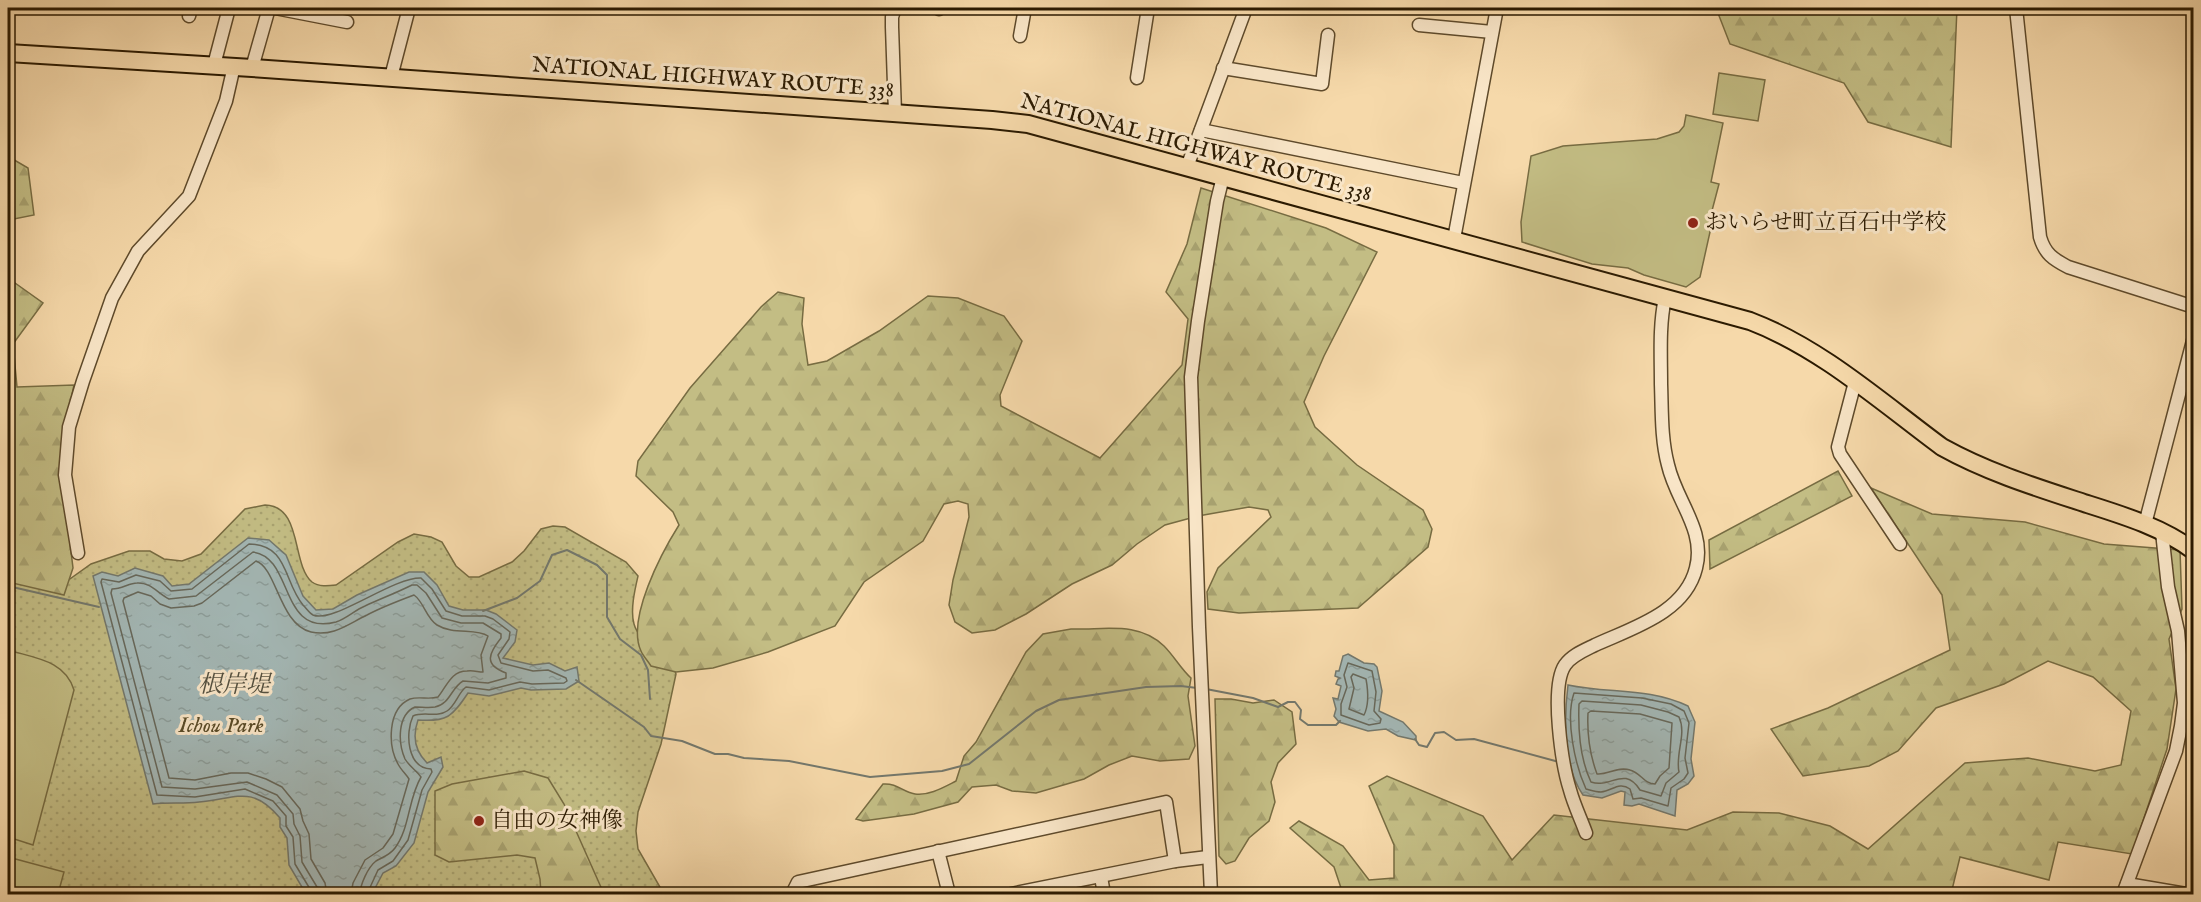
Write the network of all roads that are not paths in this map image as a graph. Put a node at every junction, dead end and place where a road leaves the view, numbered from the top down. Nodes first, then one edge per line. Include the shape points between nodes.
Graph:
1 (229, 8) edge
2 (269, 8) edge
3 (275, 8) edge
4 (409, 8) edge
5 (895, 8) edge
6 (1024, 8) edge
7 (1148, 8) edge
8 (1246, 8) edge
9 (1497, 8) edge
10 (2016, 8) edge
11 (347, 22) dead end
12 (1419, 25) dead end
13 (1492, 32) junction
14 (1328, 35) dead end
15 (1020, 36) dead end
16 (8, 52) edge
17 (214, 65) junction
18 (234, 66) junction
19 (252, 68) junction
20 (1223, 68) junction
21 (391, 77) junction
22 (1137, 78) dead end
23 (895, 113) junction
24 (1201, 130) junction
25 (1187, 167) junction
26 (1223, 177) junction
27 (1463, 183) junction
28 (1454, 239) junction
29 (1665, 298) junction
30 (2193, 307) edge
31 (2193, 337) edge
32 (1855, 382) junction
33 (2145, 524) junction
34 (2162, 532) junction
35 (1899, 544) dead end
36 (2193, 551) edge
37 (78, 553) dead end
38 (1586, 833) dead end
39 (938, 851) junction
40 (1208, 857) junction
41 (1175, 861) junction
42 (1101, 877) junction
43 (2125, 889) edge
44 (792, 894) edge
45 (948, 894) edge
46 (1011, 894) edge
47 (1104, 894) edge
48 (1211, 894) edge
49 (2186, 894) edge

1 - 17 street
2 - 19 street
3 - 11 street
4 - 21 street
5 - 23 street
6 - 15 street
7 - 22 street
8 - 20 street
9 - 13 street
10 - 30 street via 2043,249 2068,267
12 - 13 street
13 - 27 street
14 - 20 street via 1322,84
16 - 17 highway, NATIONAL HIGHWAY ROUTE 338
17 - 18 highway, NATIONAL HIGHWAY ROUTE 338
18 - 19 highway, NATIONAL HIGHWAY ROUTE 338
18 - 37 street via 226,100 189,196 138,251 112,298 83,381 69,428 65,475
19 - 21 highway, NATIONAL HIGHWAY ROUTE 338
20 - 24 street
21 - 23 highway, NATIONAL HIGHWAY ROUTE 338
23 - 25 highway, NATIONAL HIGHWAY ROUTE 338 via 1028,124
24 - 25 street
24 - 27 street
25 - 26 highway, NATIONAL HIGHWAY ROUTE 338
26 - 28 highway, NATIONAL HIGHWAY ROUTE 338
26 - 40 street via 1191,377
27 - 28 street
28 - 29 highway, NATIONAL HIGHWAY ROUTE 338
29 - 32 highway, NATIONAL HIGHWAY ROUTE 338 via 1771,329
29 - 38 street via 1660,327 1663,438 1674,485 1695,528 1696,568 1686,591 1667,610 1573,657 1562,672 1558,686 1562,756 1570,792
31 - 33 street
32 - 33 highway, NATIONAL HIGHWAY ROUTE 338 via 1942,447 1966,460
32 - 35 street via 1838,447
33 - 34 highway, NATIONAL HIGHWAY ROUTE 338
34 - 36 highway, NATIONAL HIGHWAY ROUTE 338
34 - 43 street via 2178,631 2184,703 2176,751
39 - 41 street via 1166,802
39 - 44 street via 798,882
39 - 45 street
40 - 41 street
40 - 48 street
41 - 42 street
42 - 46 street
42 - 47 street
43 - 49 street

